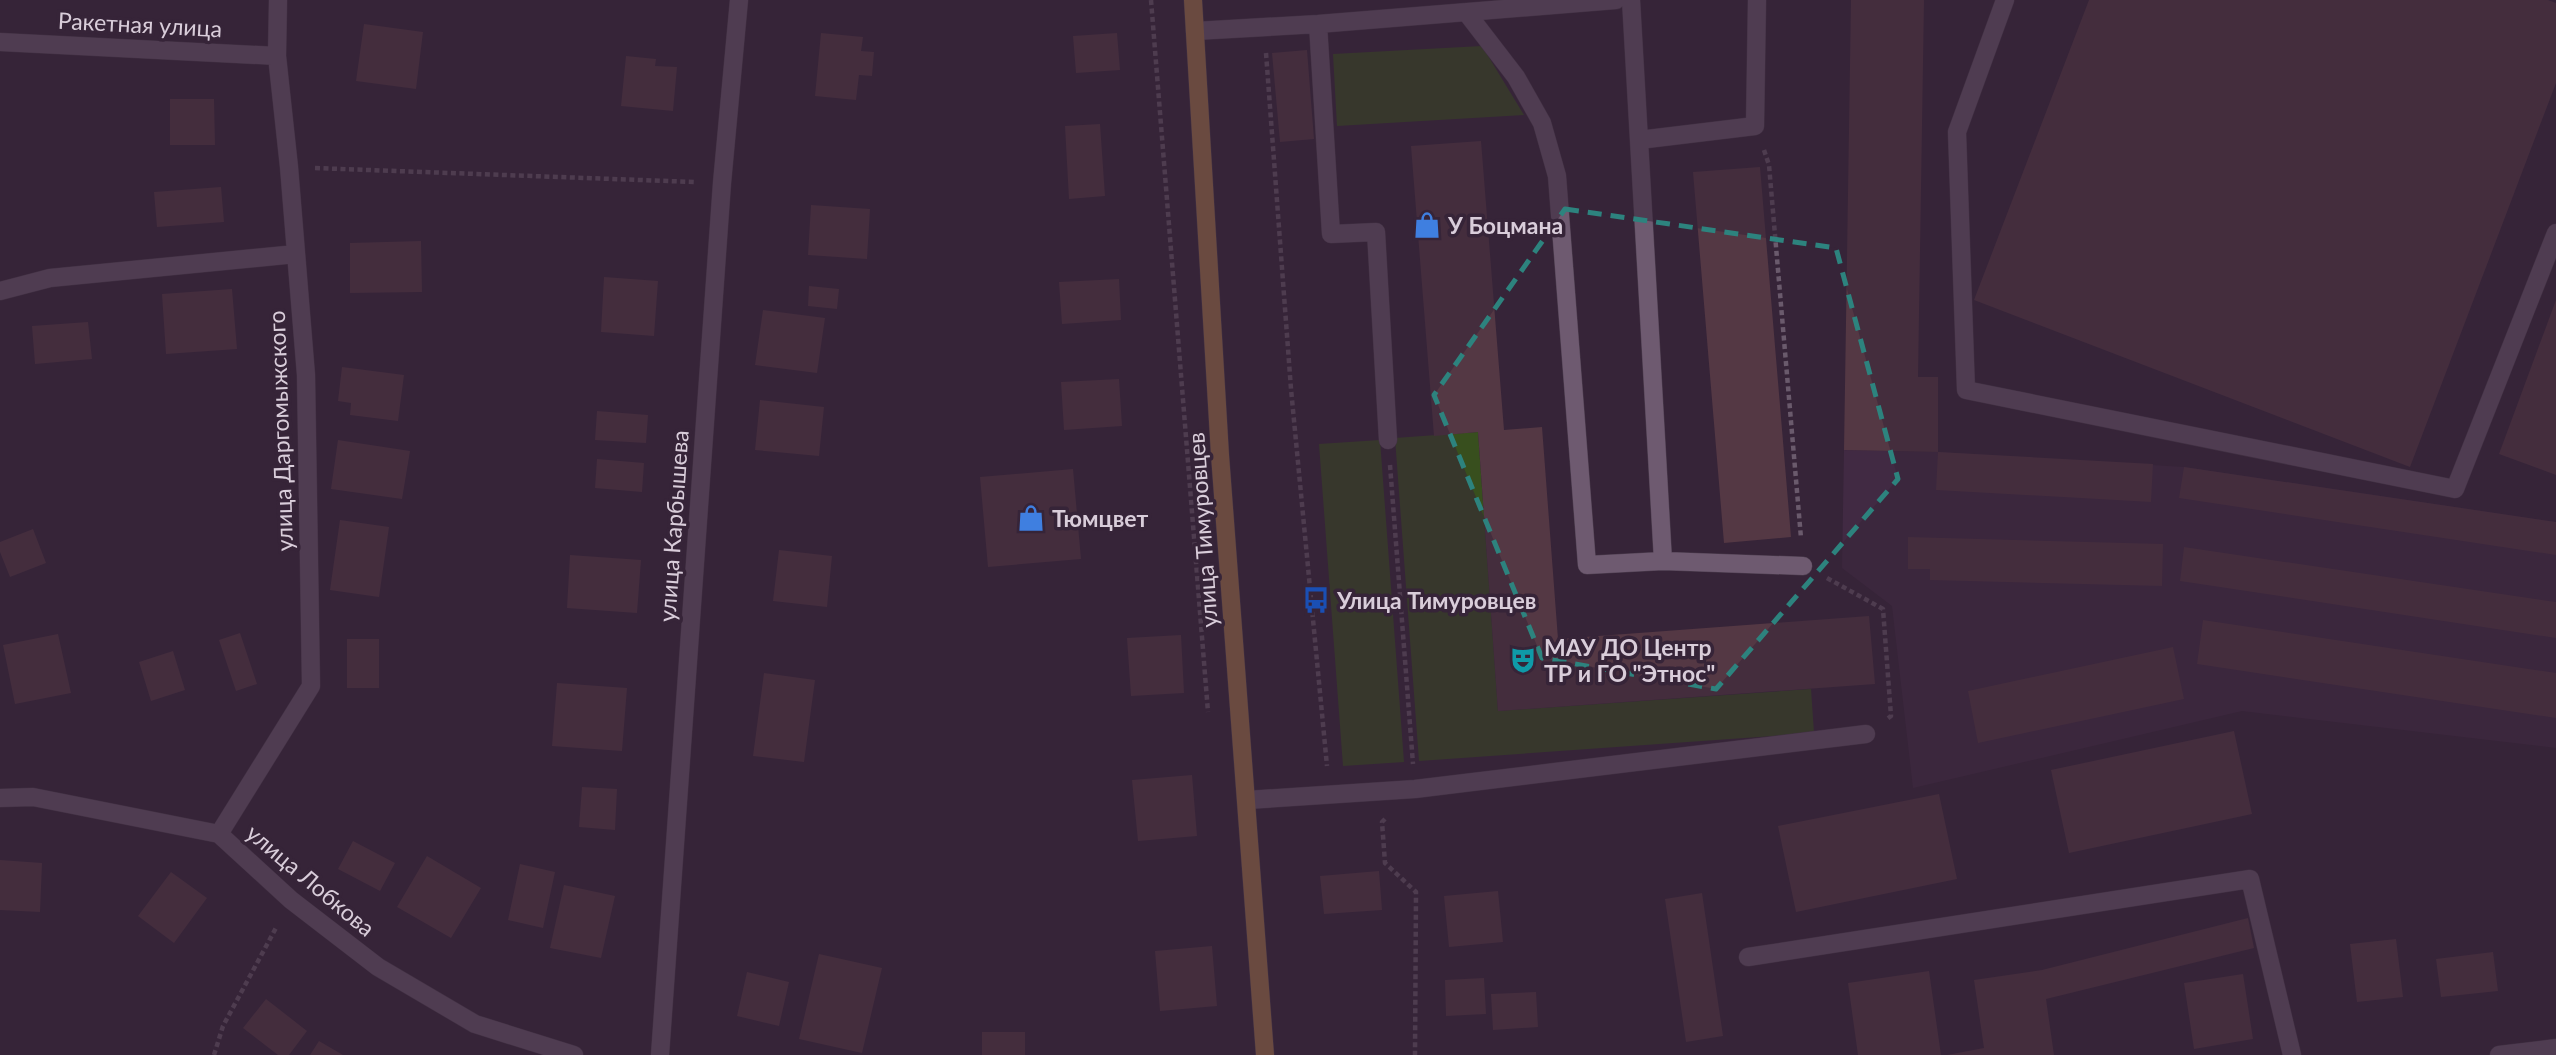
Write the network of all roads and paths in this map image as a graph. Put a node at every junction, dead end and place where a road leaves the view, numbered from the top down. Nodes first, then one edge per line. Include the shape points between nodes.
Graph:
1 (278, 0) edge
2 (739, 0) edge
3 (1151, 0) edge
4 (1193, 0) edge
5 (1616, 0) edge
6 (1631, 0) edge
7 (1757, 0) edge
8 (2005, 0) edge
9 (1466, 12) junction
10 (1318, 24) junction
11 (1264, 27) junction
12 (1195, 31) junction
13 (0, 42) edge
14 (277, 56) junction
15 (1755, 126) junction
16 (1639, 140) junction
17 (289, 167) junction
18 (722, 183) junction
19 (2556, 233) edge
20 (296, 254) junction
21 (0, 291) edge
22 (1388, 440) joint
23 (1664, 561) junction
24 (1803, 566) junction
25 (1209, 722) dead end
26 (1866, 734) joint
27 (1415, 789) junction
28 (1329, 795) junction
29 (0, 798) edge
30 (1247, 800) junction
31 (219, 834) junction
32 (291, 900) junction
33 (1748, 957) dead end
34 (2556, 1048) edge
35 (214, 1055) edge
36 (574, 1055) edge
37 (660, 1055) edge
38 (1265, 1055) edge
39 (1415, 1055) edge
40 (2292, 1055) edge
41 (2499, 1055) edge

1 - 14 street, улица Даргомыжского
2 - 18 street, улица Карбышева
3 - 25 path
4 - 12 main road, улица Тимуровцев
5 - 9 street
6 - 16 street
7 - 15 street
8 - 19 street via 1957,132 1966,390 2455,489
9 - 10 street
9 - 23 street via 1516,77 1542,123 1557,176 1587,565
10 - 11 street
10 - 22 street via 1331,234 1376,232
11 - 12 street
11 - 28 path via 1291,389
12 - 30 main road, улица Тимуровцев via 1220,454
13 - 14 street, Ракетная улица
14 - 17 street, улица Даргомыжского
15 - 16 street
15 - 24 path via 1769,165
16 - 23 street
17 - 18 path
17 - 20 street, улица Даргомыжского
18 - 37 street, улица Карбышева
20 - 21 street via 50,278
20 - 31 street, улица Даргомыжского via 306,375 311,686
22 - 27 path
23 - 24 street
24 - 26 path via 1883,609 1891,716
26 - 27 street
27 - 28 street
27 - 39 path via 1382,822 1385,863 1416,892
28 - 30 street
29 - 31 street, улица Лобкова via 33,797
30 - 38 main road, улица Тимуровцев
31 - 32 street, улица Лобкова
32 - 35 path via 223,1026
32 - 36 street, улица Лобкова via 378,967 475,1024
33 - 40 street via 2250,880
34 - 41 street

